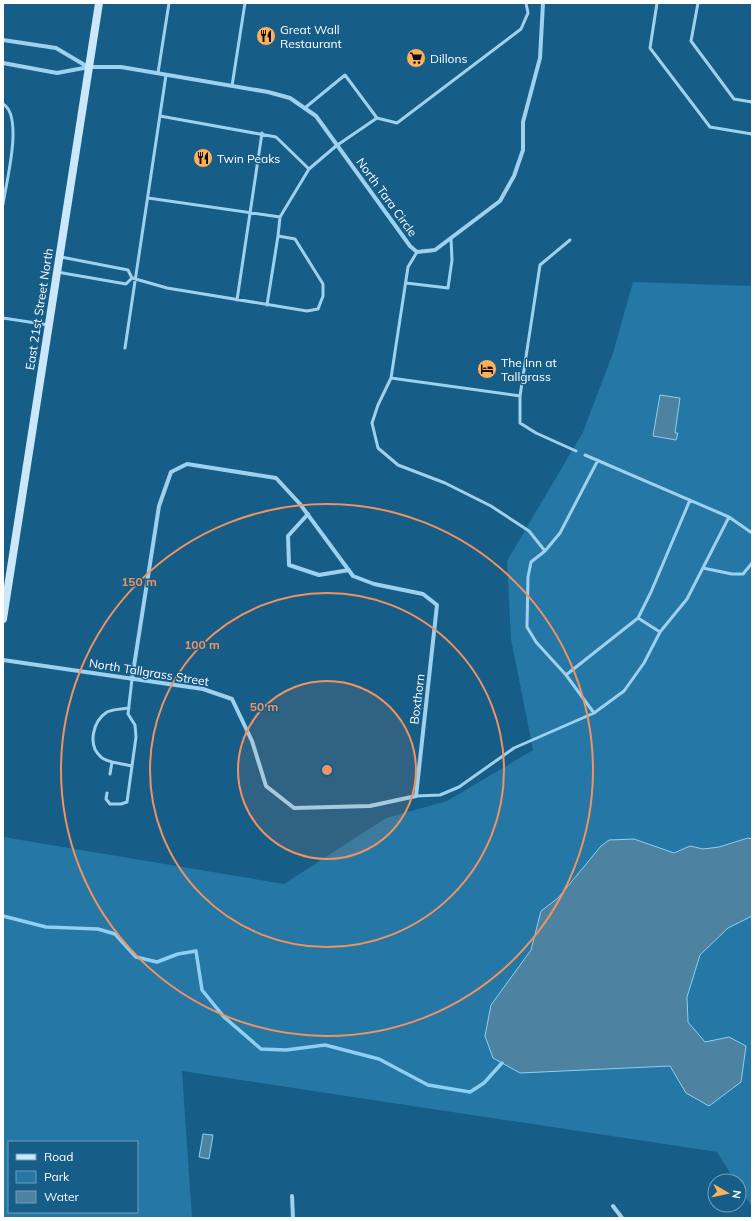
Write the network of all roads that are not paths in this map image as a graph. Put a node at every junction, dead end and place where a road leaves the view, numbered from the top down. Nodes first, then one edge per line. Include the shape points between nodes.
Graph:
1 (99, 3) edge
2 (169, 3) edge
3 (245, 3) edge
4 (526, 3) edge
5 (543, 3) edge
6 (657, 3) edge
7 (698, 3) edge
8 (3, 40) edge
9 (3, 63) edge
10 (89, 67) junction
11 (158, 73) junction
12 (166, 75) junction
13 (232, 86) junction
14 (752, 102) edge
15 (3, 104) edge
16 (306, 107) junction
17 (160, 116) junction
18 (377, 118) junction
19 (262, 133) junction
20 (752, 134) edge
21 (336, 146) junction
22 (309, 169) junction
23 (148, 198) junction
24 (3, 204) edge
25 (249, 213) junction
26 (280, 217) junction
27 (278, 236) junction
28 (451, 238) junction
29 (570, 240) dead end
30 (417, 252) junction
31 (60, 256) junction
32 (57, 272) junction
33 (134, 279) junction
34 (406, 283) junction
35 (236, 300) junction
36 (267, 305) junction
37 (3, 318) edge
38 (49, 325) junction
39 (125, 348) dead end
40 (391, 378) junction
41 (520, 396) junction
42 (576, 451) dead end
43 (585, 455) dead end
44 (598, 460) junction
45 (690, 500) junction
46 (308, 514) junction
47 (729, 517) junction
48 (752, 532) edge
49 (545, 551) junction
50 (752, 563) edge
51 (703, 568) junction
52 (349, 570) junction
53 (638, 618) junction
54 (3, 619) edge
55 (660, 632) junction
56 (3, 660) edge
57 (566, 675) junction
58 (132, 679) junction
59 (129, 708) junction
60 (594, 713) junction
61 (112, 762) junction
62 (132, 766) junction
63 (110, 774) dead end
64 (107, 792) dead end
65 (416, 796) junction
66 (292, 1196) dead end
67 (613, 1206) dead end
68 (293, 1218) edge
69 (622, 1218) edge

1 - 10 main road, East 21st Street North
2 - 11 lane
3 - 13 lane
4 - 18 lane via 528,12 521,29 397,124
5 - 28 street, North Tara Circle via 540,58 522,122 523,150 514,176 500,201
6 - 20 lane via 650,48 710,127
7 - 14 lane via 691,41 734,99
8 - 10 street via 56,48
9 - 10 street, North Tara Circle via 57,73
10 - 11 street, North Tara Circle via 121,67
10 - 31 main road, East 21st Street North
11 - 12 street, North Tara Circle
12 - 13 street, North Tara Circle
12 - 17 lane
13 - 16 street, North Tara Circle via 290,98
15 - 24 lane via 14,121
16 - 18 lane via 344,75
16 - 21 street, North Tara Circle via 321,122
17 - 19 lane
17 - 23 lane
18 - 21 lane
19 - 22 lane via 276,137
19 - 25 lane
21 - 22 lane
21 - 30 street, North Tara Circle
22 - 26 lane
23 - 25 lane
23 - 33 lane
25 - 26 lane
25 - 35 lane
26 - 27 lane
27 - 36 lane
27 - 36 lane via 295,239 323,284 323,296 318,308 307,311
28 - 30 street, North Tara Circle via 435,250
28 - 34 lane via 452,260 448,288
29 - 41 lane via 540,264
30 - 34 lane via 408,267
31 - 32 main road, East 21st Street North
31 - 33 lane via 128,270
32 - 33 lane via 126,284
32 - 38 main road, East 21st Street North
33 - 35 lane via 167,288
33 - 39 lane
34 - 40 lane
35 - 36 lane
37 - 38 lane
38 - 54 main road, East 21st Street North
40 - 41 lane
40 - 49 lane via 372,423 378,448 398,465 445,483 491,506 529,531
41 - 42 lane via 520,423
43 - 44 lane
44 - 45 lane
44 - 49 lane via 560,532
45 - 47 lane
45 - 53 lane
46 - 52 street
46 - 52 street via 288,536 289,564 319,575
46 - 58 street via 276,478 187,464 171,472 159,506
47 - 48 lane
47 - 51 lane
49 - 57 lane via 531,562 528,577 527,626 536,642
50 - 51 lane via 743,574
51 - 55 lane via 687,599
52 - 65 street, Boxthorn via 353,576 374,584 423,594 437,605
53 - 55 lane
53 - 57 lane
55 - 60 lane via 644,663 624,691
56 - 58 street, North Tallgrass Street
57 - 60 lane
58 - 59 lane
58 - 65 street, North Tallgrass Street via 203,689 232,699 252,741 266,786 294,808 370,806
59 - 61 lane via 108,711 96,722 92,736 94,747 101,758
59 - 62 lane via 128,714 135,725 136,737
60 - 65 lane via 514,748 459,787 440,795
61 - 62 lane
61 - 63 lane
62 - 64 lane via 127,802 110,804 106,799
66 - 68 street
67 - 69 street

